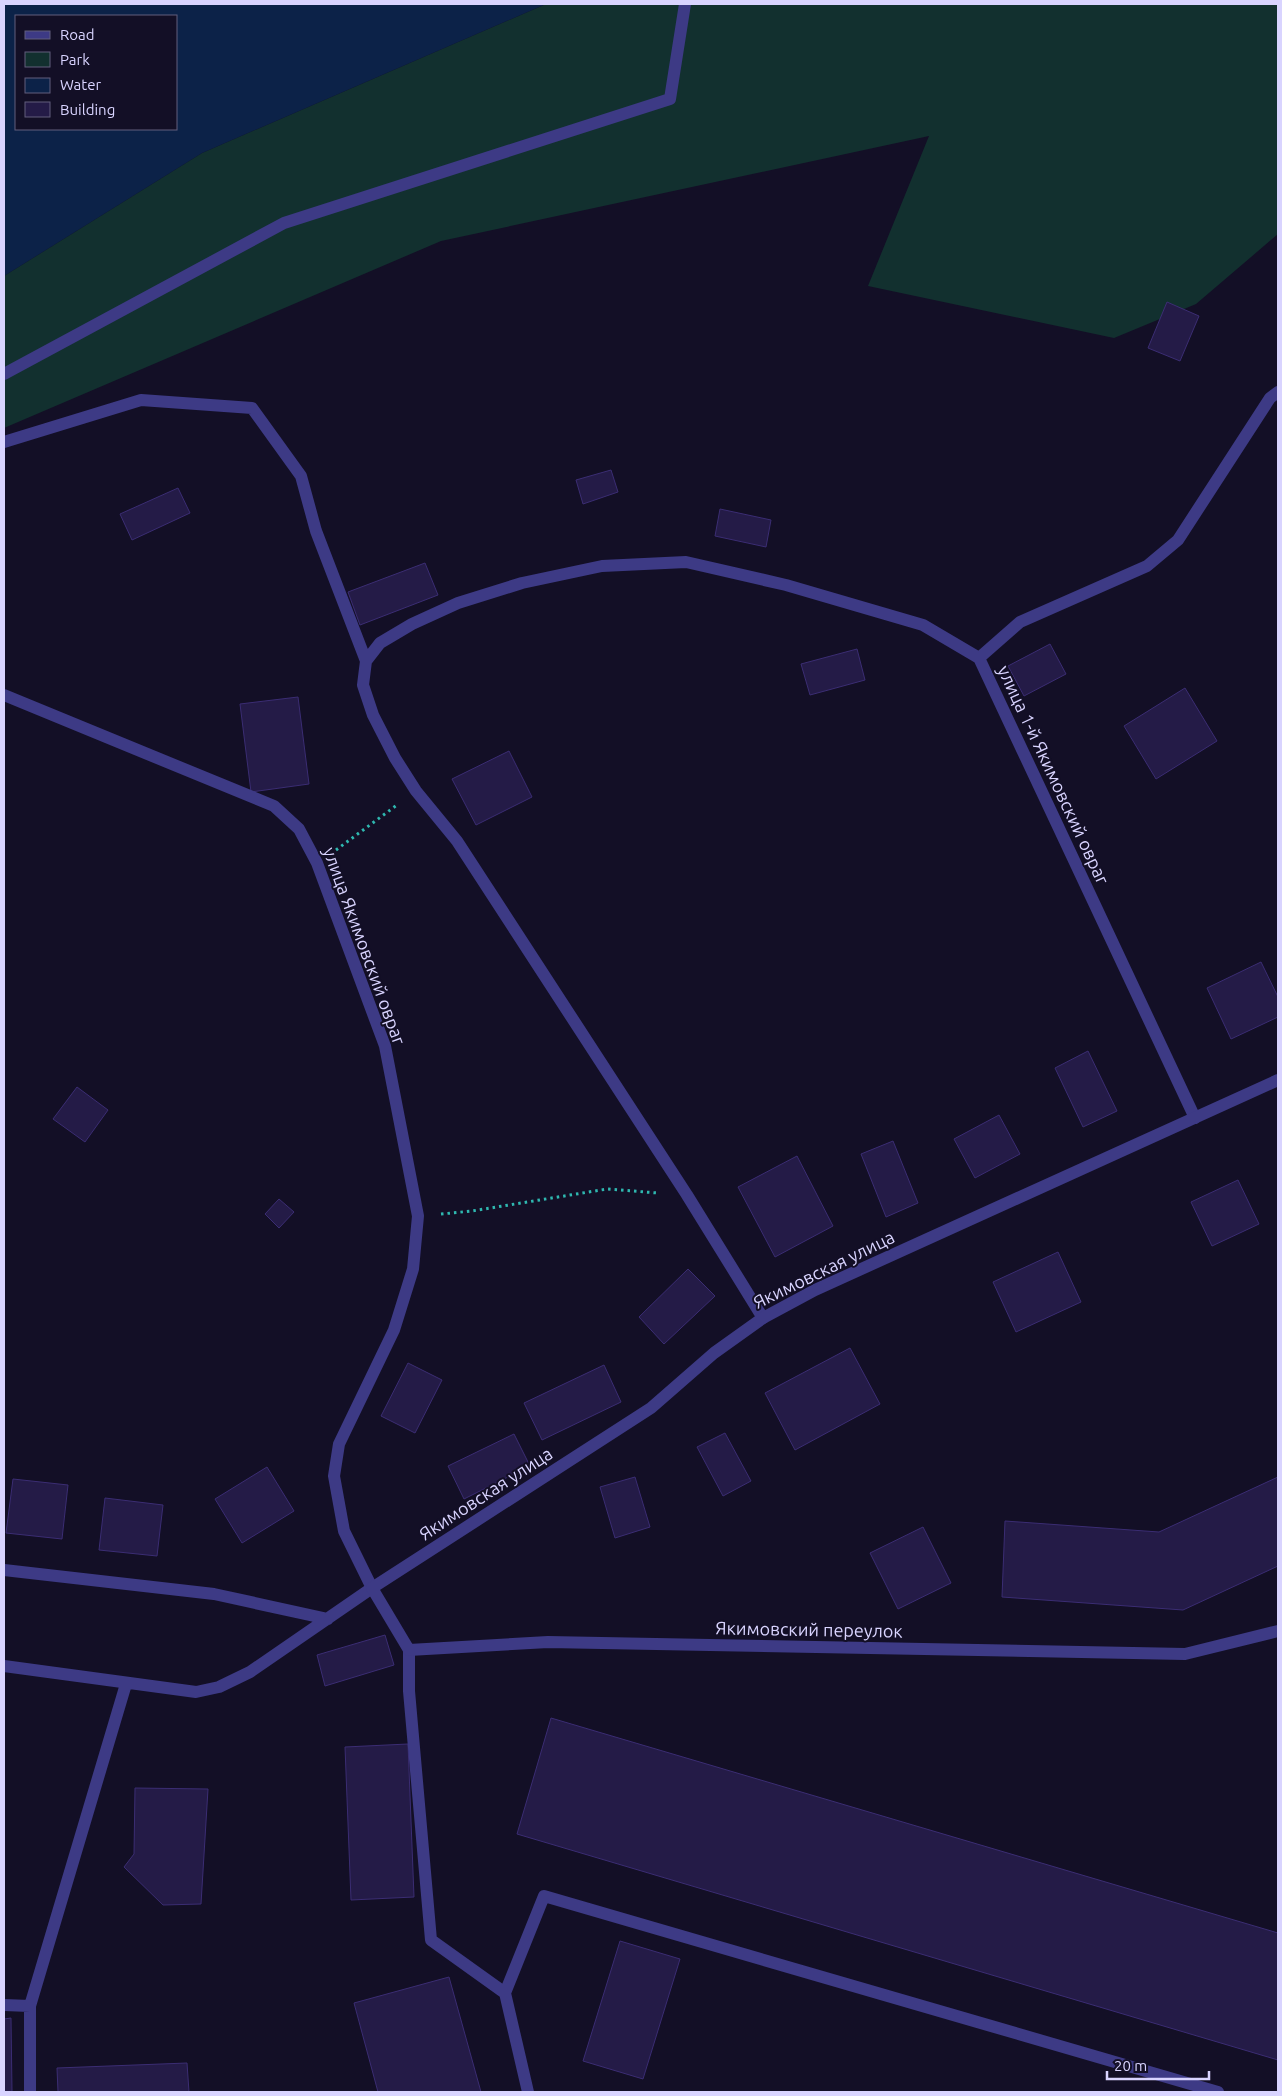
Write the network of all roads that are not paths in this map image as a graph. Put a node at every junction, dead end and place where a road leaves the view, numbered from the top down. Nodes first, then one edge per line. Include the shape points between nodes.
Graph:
1 (685, 4) edge
2 (4, 374) edge
3 (1278, 392) edge
4 (4, 442) edge
5 (979, 658) junction
6 (366, 661) junction
7 (4, 695) edge
8 (1278, 1080) edge
9 (1195, 1118) junction
10 (763, 1318) junction
11 (4, 1570) edge
12 (372, 1588) junction
13 (328, 1620) junction
14 (1278, 1631) edge
15 (409, 1650) junction
16 (4, 1666) edge
17 (126, 1684) junction
18 (505, 1993) junction
19 (4, 2005) edge
20 (30, 2006) junction
21 (30, 2092) edge
22 (528, 2092) edge
23 (1218, 2092) edge

1 - 2 street via 670,99 284,223
3 - 5 street, улица 1-й Якимовский овраг via 1270,398 1178,540 1147,566 1020,622
4 - 6 street via 141,400 252,408 301,476 316,531
5 - 6 street via 923,625 786,585 686,562 602,566 522,583 458,603 412,624 380,643
5 - 9 street, улица 1-й Якимовский овраг
6 - 10 street via 363,685 373,715 395,758 416,791 457,840 687,1194
7 - 12 street, улица Якимовский овраг via 274,806 299,829 317,863 385,1046 418,1216 413,1268 394,1330 339,1444 334,1476 344,1531
8 - 9 street, Якимовская улица
9 - 10 street, Якимовская улица via 815,1290
10 - 12 street, Якимовская улица via 714,1353 651,1408
11 - 13 street via 214,1594
12 - 13 street, Якимовская улица
12 - 15 street
13 - 17 street, Якимовская улица via 250,1672 219,1687 196,1692
14 - 15 street, Якимовский переулок via 1185,1654 548,1642
15 - 18 street via 409,1691 431,1940
16 - 17 street, Якимовская улица
17 - 20 street
18 - 22 street
18 - 23 street via 544,1896
19 - 20 street
20 - 21 street

